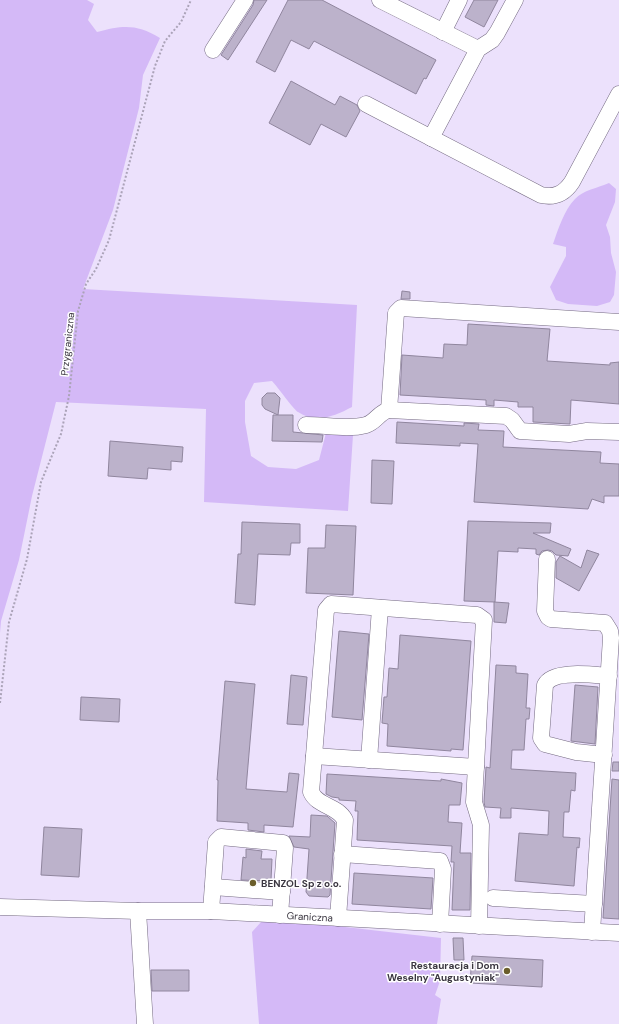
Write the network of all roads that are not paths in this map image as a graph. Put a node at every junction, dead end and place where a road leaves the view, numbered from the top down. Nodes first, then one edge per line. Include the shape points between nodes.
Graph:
1 (245, 0) edge
2 (380, 0) edge
3 (459, 0) edge
4 (515, 0) edge
5 (443, 32) junction
6 (478, 49) junction
7 (213, 50) dead end
8 (619, 94) edge
9 (366, 104) dead end
10 (431, 138) junction
11 (619, 322) edge
12 (389, 410) junction
13 (306, 424) dead end
14 (619, 432) edge
15 (547, 560) dead end
16 (380, 608) junction
17 (609, 676) junction
18 (604, 755) junction
19 (314, 756) junction
20 (369, 760) junction
21 (476, 767) junction
22 (342, 854) junction
23 (213, 887) junction
24 (282, 892) junction
25 (493, 898) dead end
26 (594, 904) junction
27 (0, 906) edge
28 (138, 911) junction
29 (211, 911) junction
30 (280, 915) junction
31 (338, 918) junction
32 (440, 924) junction
33 (479, 926) junction
34 (592, 932) junction
35 (619, 934) edge
36 (145, 1024) edge

1 - 7 street
2 - 5 street
3 - 5 street
4 - 6 street via 497,34
5 - 6 street
6 - 10 street
8 - 10 street via 572,182 559,195 550,197 541,194
9 - 10 street
11 - 12 street via 400,308 396,313
12 - 13 street via 382,411 370,423 358,426
12 - 14 street via 506,416 520,431 568,434 587,431
15 - 17 street via 547,615 552,619 605,623 611,638
16 - 19 street via 331,604 328,606
16 - 20 street
16 - 21 street via 477,615 484,620
17 - 18 street
17 - 18 street via 576,673 547,681 541,738 545,744 576,752
18 - 26 street
19 - 20 street
19 - 22 street via 311,792 318,801 343,816
20 - 21 street
21 - 33 street via 474,802 481,825
22 - 31 street
22 - 32 street via 440,861 443,869
23 - 24 street
23 - 24 street via 216,842 221,837 283,843 285,848
23 - 29 street
24 - 30 street
25 - 26 street
26 - 34 street
27 - 28 street, Graniczna
28 - 29 street, Graniczna
28 - 36 street
29 - 30 street, Graniczna
30 - 31 street, Graniczna
31 - 32 street, Graniczna
32 - 33 street, Graniczna
33 - 34 street, Graniczna
34 - 35 street, Graniczna

